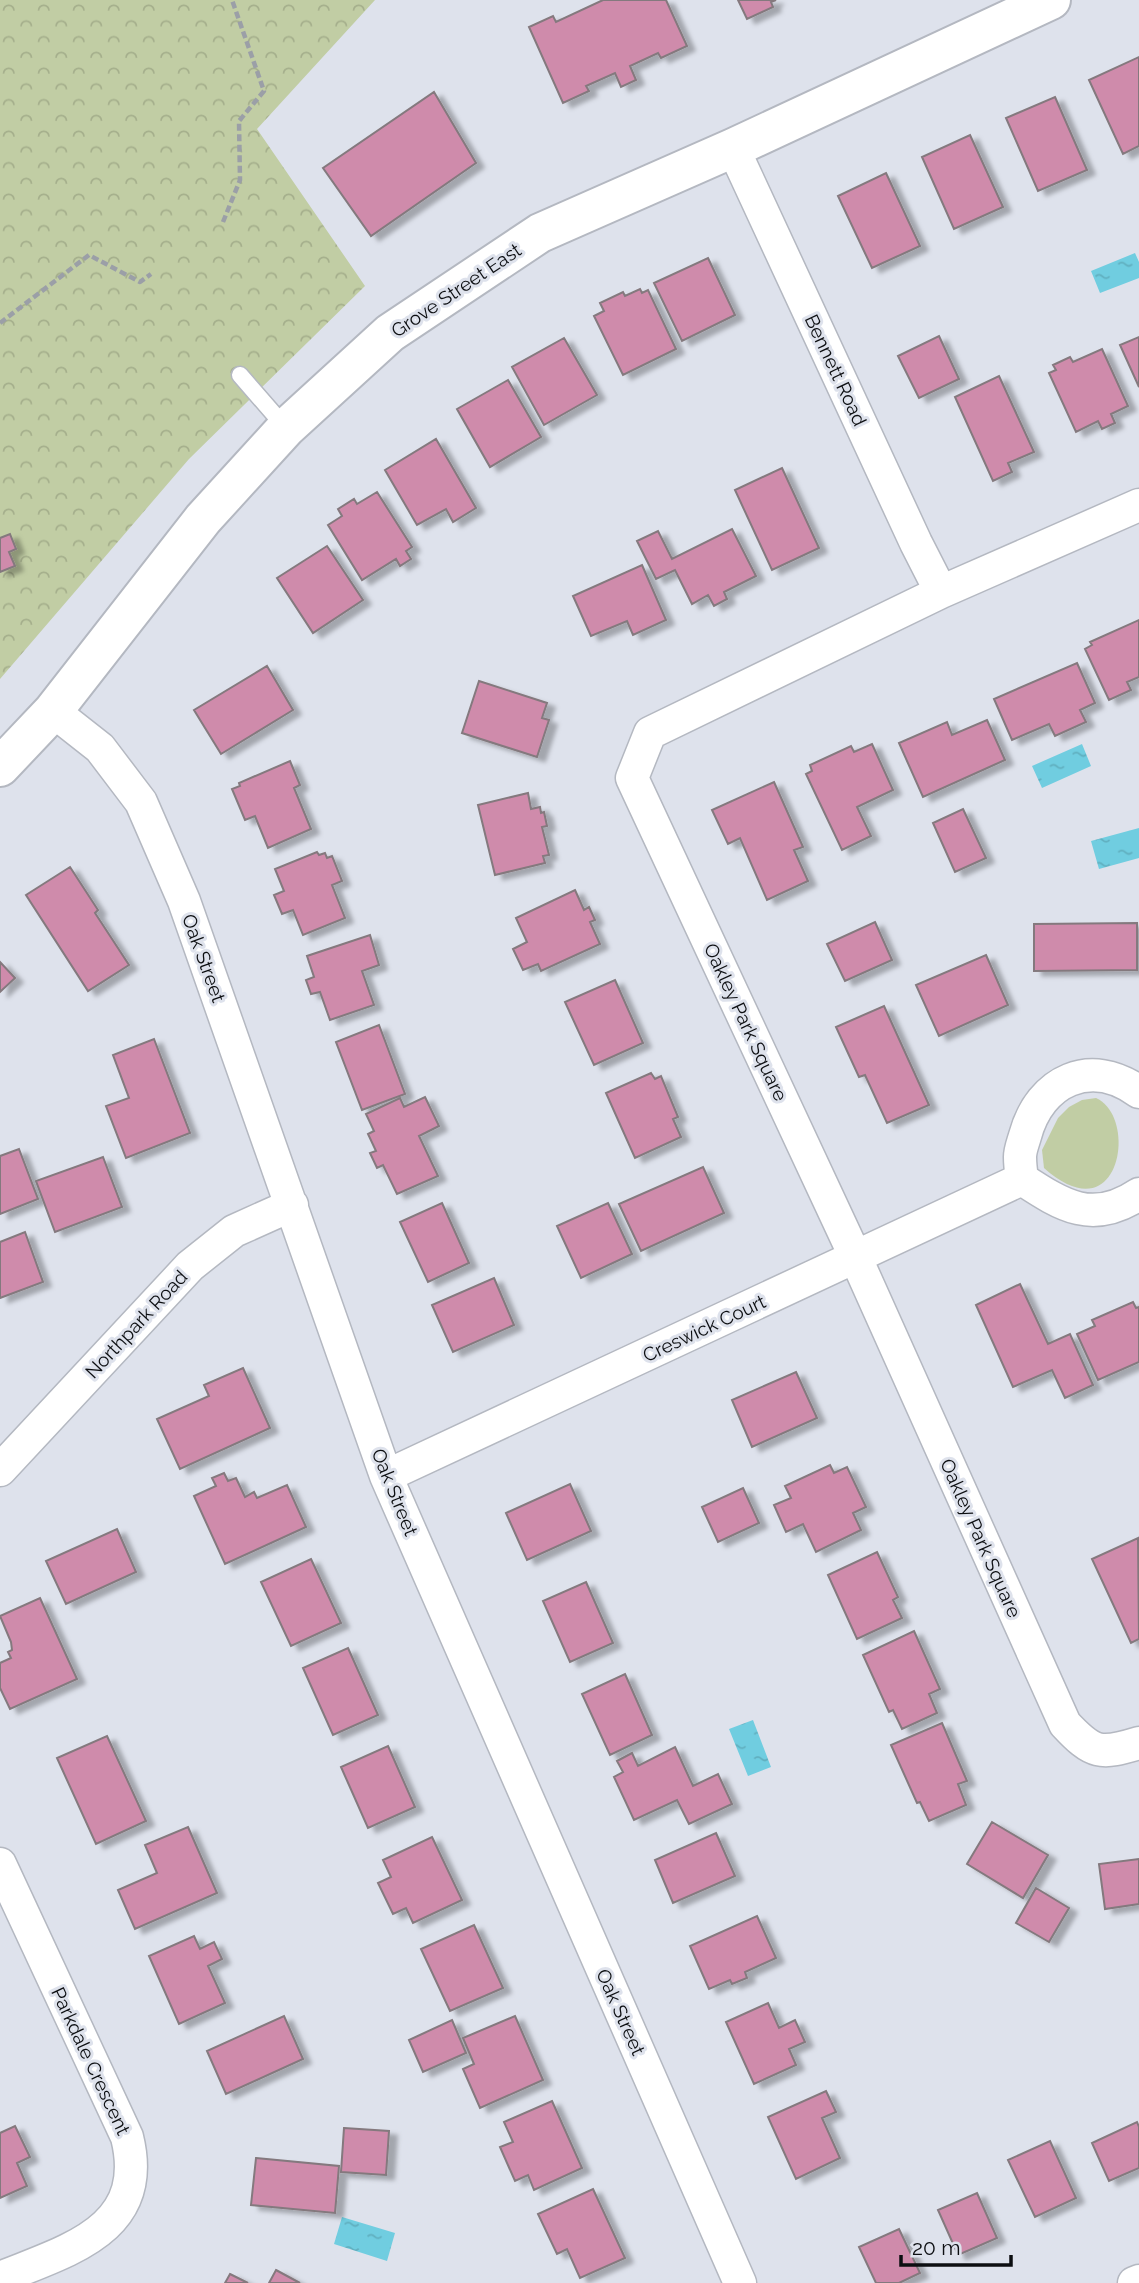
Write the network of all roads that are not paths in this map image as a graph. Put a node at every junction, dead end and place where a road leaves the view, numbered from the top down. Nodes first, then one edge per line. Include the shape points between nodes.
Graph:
1 (1051, 0) edge
2 (733, 148) junction
3 (240, 375) dead end
4 (286, 428) junction
5 (1139, 505) edge
6 (941, 592) junction
7 (53, 711) junction
8 (0, 767) edge
9 (1139, 1092) edge
10 (1022, 1179) junction
11 (1139, 1194) edge
12 (292, 1205) junction
13 (855, 1256) junction
14 (0, 1470) edge
15 (387, 1476) junction
16 (1139, 1743) edge
17 (0, 1864) edge
18 (0, 2278) edge
19 (1139, 2280) edge
20 (740, 2283) edge
21 (1134, 2283) edge

1 - 2 street, Grove Street East
2 - 4 street, Grove Street East via 534,236 390,333
2 - 6 street, Bennett Road
3 - 4 lane
4 - 7 street, Grove Street East via 203,519
5 - 6 street, Oakley Park Square
6 - 13 street, Oakley Park Square via 650,733 632,778
7 - 8 street, Grove Street East
7 - 12 street, Oak Street via 100,748 141,802 184,901
9 - 10 street via 1106,1076 1085,1075 1064,1081 1047,1093 1027,1130 1020,1156
10 - 11 street via 1082,1210 1103,1210
10 - 13 street, Creswick Court
12 - 14 street, Northpark Road via 234,1231 190,1266
12 - 15 street, Oak Street
13 - 15 street, Creswick Court
13 - 16 street, Oakley Park Square via 1065,1724 1081,1742 1099,1751
15 - 20 street, Oak Street
17 - 18 street, Parkdale Crescent via 127,2137 133,2160 130,2188 117,2214 94,2237
19 - 21 street

